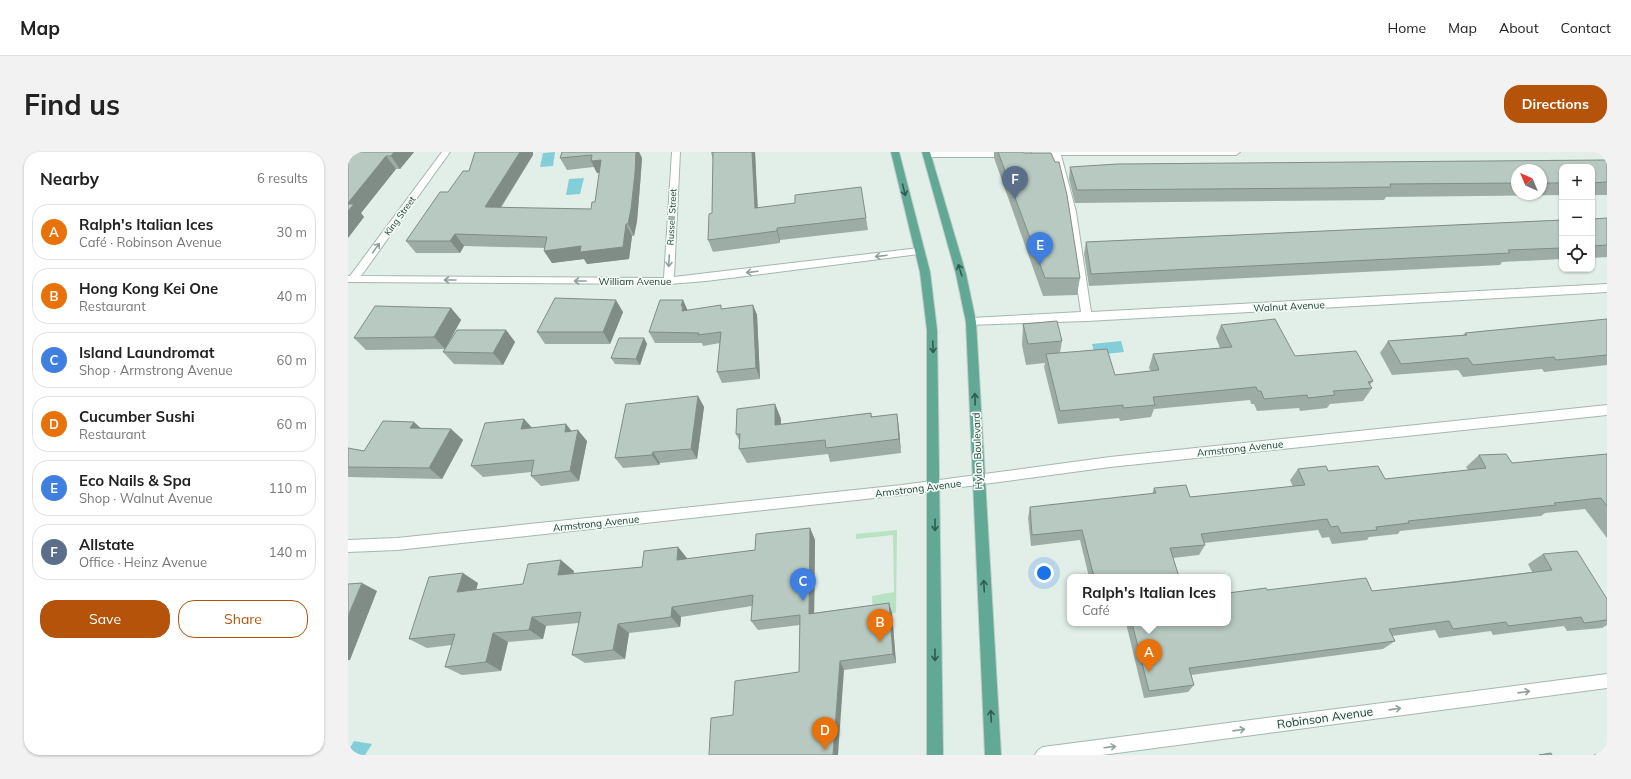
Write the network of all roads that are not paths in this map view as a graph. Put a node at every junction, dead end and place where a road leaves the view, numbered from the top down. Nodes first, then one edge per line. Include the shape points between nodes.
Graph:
1 (446, 152) edge
2 (676, 152) edge
3 (895, 152) edge
4 (1236, 152) edge
5 (1056, 153) junction
6 (926, 154) edge
7 (919, 251) junction
8 (350, 279) edge
9 (669, 281) junction
10 (1607, 288) edge
11 (1086, 316) junction
12 (971, 322) junction
13 (1607, 410) edge
14 (978, 480) junction
15 (934, 486) junction
16 (348, 546) edge
17 (1607, 681) edge
18 (935, 755) edge
19 (993, 755) edge
20 (1043, 755) edge

8 -> 1 street, King Street
2 -> 9 street, Russell Street
3 -> 7 main road
4 - 5 street
5 - 6 street
5 - 11 street via 1071,212
12 -> 6 main road, Hylan Boulevard via 961,274
7 -> 9 street, William Avenue
7 -> 15 main road via 928,289 932,330
9 -> 8 street, William Avenue
10 - 11 street, Walnut Avenue
11 - 12 street, Walnut Avenue
14 -> 12 main road, Hylan Boulevard
13 - 14 street, Armstrong Avenue via 1118,461
14 - 15 street, Armstrong Avenue
19 -> 14 main road, Hylan Boulevard
15 - 16 street, Armstrong Avenue via 405,543
15 -> 18 main road
20 -> 17 street, Robinson Avenue

